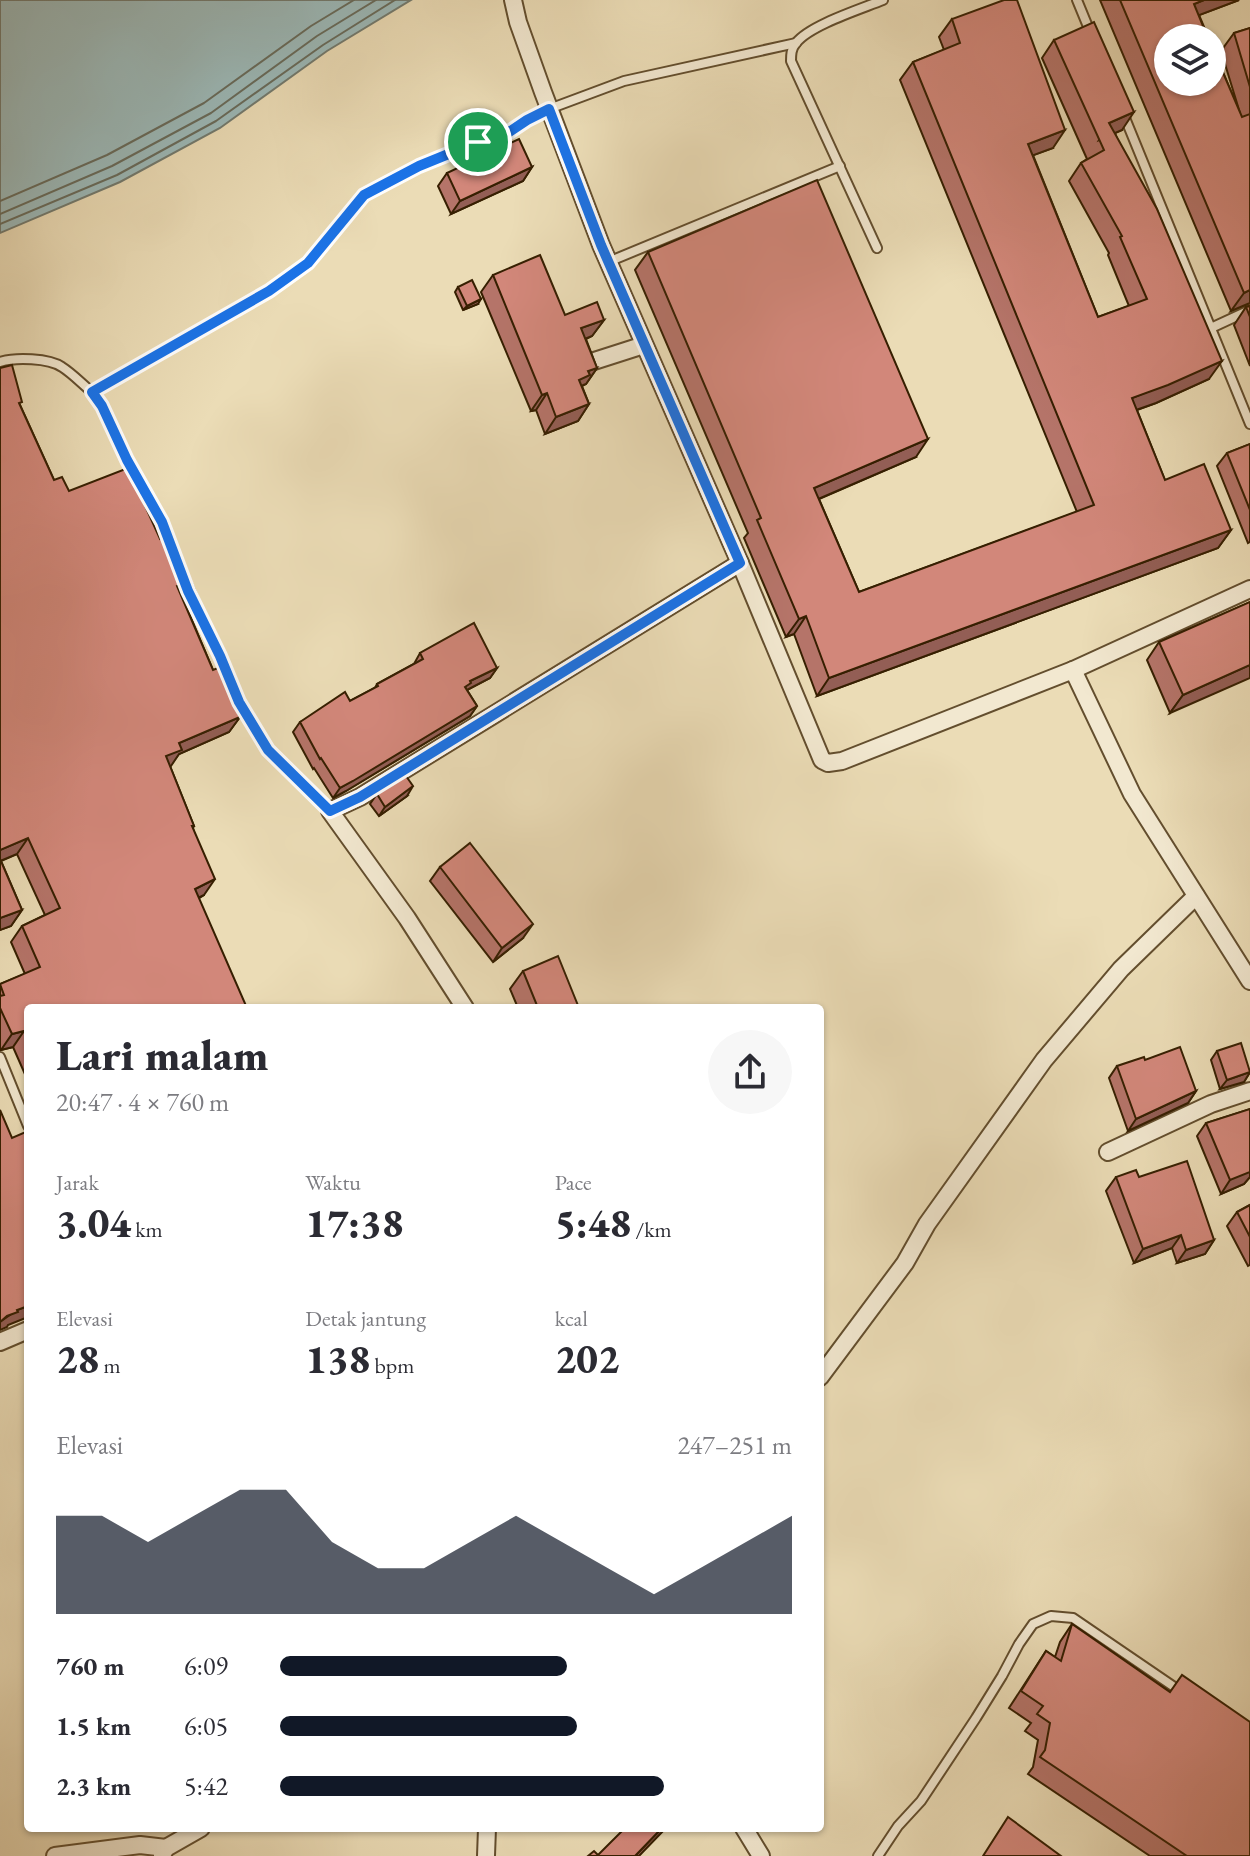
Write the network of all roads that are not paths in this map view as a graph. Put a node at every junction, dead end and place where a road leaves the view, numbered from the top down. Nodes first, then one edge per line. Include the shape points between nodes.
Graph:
1 (513, 0) edge
2 (883, 0) edge
3 (1077, 0) edge
4 (796, 43) junction
5 (1094, 43) edge
6 (1118, 100) edge
7 (549, 109) junction
8 (840, 166) junction
9 (877, 248) dead end
10 (608, 262) junction
11 (1250, 310) edge
12 (1211, 328) junction
13 (644, 345) junction
14 (0, 362) edge
15 (591, 362) edge
16 (92, 392) junction
17 (1250, 424) edge
18 (740, 563) junction
19 (1250, 589) edge
20 (1073, 670) junction
21 (330, 811) junction
22 (1196, 896) junction
23 (1250, 981) edge
24 (462, 1004) edge
25 (0, 1057) edge
26 (1250, 1091) edge
27 (24, 1116) edge
28 (1108, 1152) dead end
29 (24, 1332) edge
30 (0, 1342) edge
31 (824, 1372) edge
32 (1187, 1695) edge
33 (195, 1832) edge
34 (487, 1832) edge
35 (746, 1832) edge
36 (164, 1852) edge
37 (55, 1856) edge
38 (486, 1856) edge
39 (761, 1856) edge
40 (878, 1856) edge

1 - 7 street
2 - 4 lane via 829,22
3 - 5 lane
4 - 7 lane via 624,81
4 - 8 lane via 791,61
6 - 12 lane
7 - 10 street
7 - 16 lane via 364,195 292,275
8 - 9 lane
8 - 10 lane
10 - 13 street
11 - 12 lane
12 - 17 lane
13 - 15 street
13 - 18 street
14 - 16 lane via 60,365
16 - 21 lane via 162,522 239,702 268,750
18 - 20 street via 822,760 828,763
18 - 21 street
19 - 20 street
20 - 22 street via 1132,794
21 - 24 street
22 - 23 street
22 - 31 street via 1121,969 1044,1060
25 - 27 lane
26 - 28 street
29 - 30 street
32 - 40 lane via 1073,1618 1051,1616 1033,1624 921,1801
33 - 36 street
34 - 38 street
35 - 39 street
36 - 37 street via 140,1845

